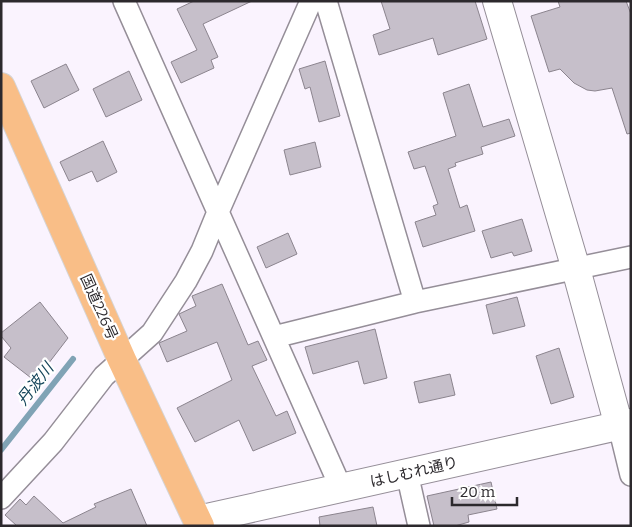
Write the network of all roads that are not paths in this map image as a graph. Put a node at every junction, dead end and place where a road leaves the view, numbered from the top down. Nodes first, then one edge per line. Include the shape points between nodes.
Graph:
1 (124, 1) edge
2 (312, 1) edge
3 (326, 1) edge
4 (497, 1) edge
5 (1, 87) edge
6 (218, 212) junction
7 (631, 257) edge
8 (576, 269) junction
9 (415, 302) junction
10 (274, 338) junction
11 (122, 360) junction
12 (625, 425) edge
13 (407, 473) junction
14 (631, 475) edge
15 (340, 488) junction
16 (1, 498) edge
17 (199, 523) edge
18 (419, 526) edge

1 - 6 street
2 - 6 street
3 - 9 street
4 - 8 street
5 - 11 highway, 国道226号
6 - 10 street
6 - 11 street via 202,251 167,310 152,333
7 - 8 street
8 - 9 street
8 - 12 street
9 - 10 street
10 - 15 street
11 - 16 street via 104,376 53,442
11 - 17 highway, 国道226号
12 - 13 street, はしむれ通り
12 - 14 street
13 - 15 street, はしむれ通り
13 - 18 street
15 - 17 street, はしむれ通り

